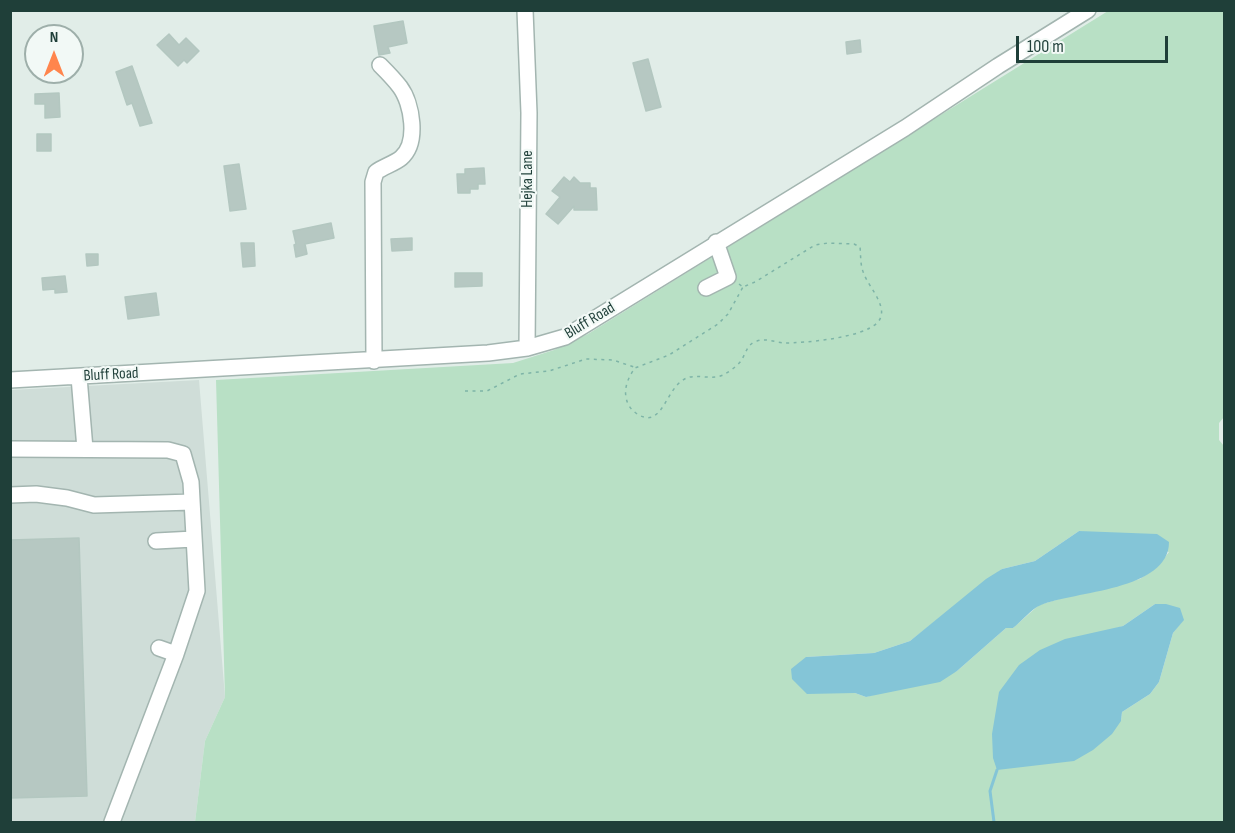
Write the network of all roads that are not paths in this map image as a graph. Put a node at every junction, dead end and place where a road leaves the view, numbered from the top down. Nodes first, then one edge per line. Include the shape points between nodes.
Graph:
1 (525, 10) edge
2 (1088, 10) edge
3 (380, 65) dead end
4 (716, 242) junction
5 (706, 288) dead end
6 (527, 348) junction
7 (374, 361) junction
8 (79, 377) junction
9 (10, 380) edge
10 (10, 449) edge
11 (85, 449) junction
12 (10, 495) edge
13 (192, 502) junction
14 (194, 539) junction
15 (156, 541) dead end
16 (159, 648) dead end
17 (176, 654) junction
18 (112, 822) edge

1 - 6 street, Hejka Lane via 529,113
2 - 4 street, Bluff Road via 905,128
3 - 7 street via 400,87 411,123 410,143 401,158 376,172 373,182
4 - 5 street via 728,277
4 - 6 street, Bluff Road via 565,337
6 - 7 street, Bluff Road
7 - 8 street, Bluff Road
8 - 9 street, Bluff Road
8 - 11 street
10 - 11 street
11 - 13 street via 168,450 183,454
12 - 13 street via 46,496 94,505
13 - 14 street
14 - 15 street
14 - 17 street via 197,591
16 - 17 street
17 - 18 street via 139,731 114,796

